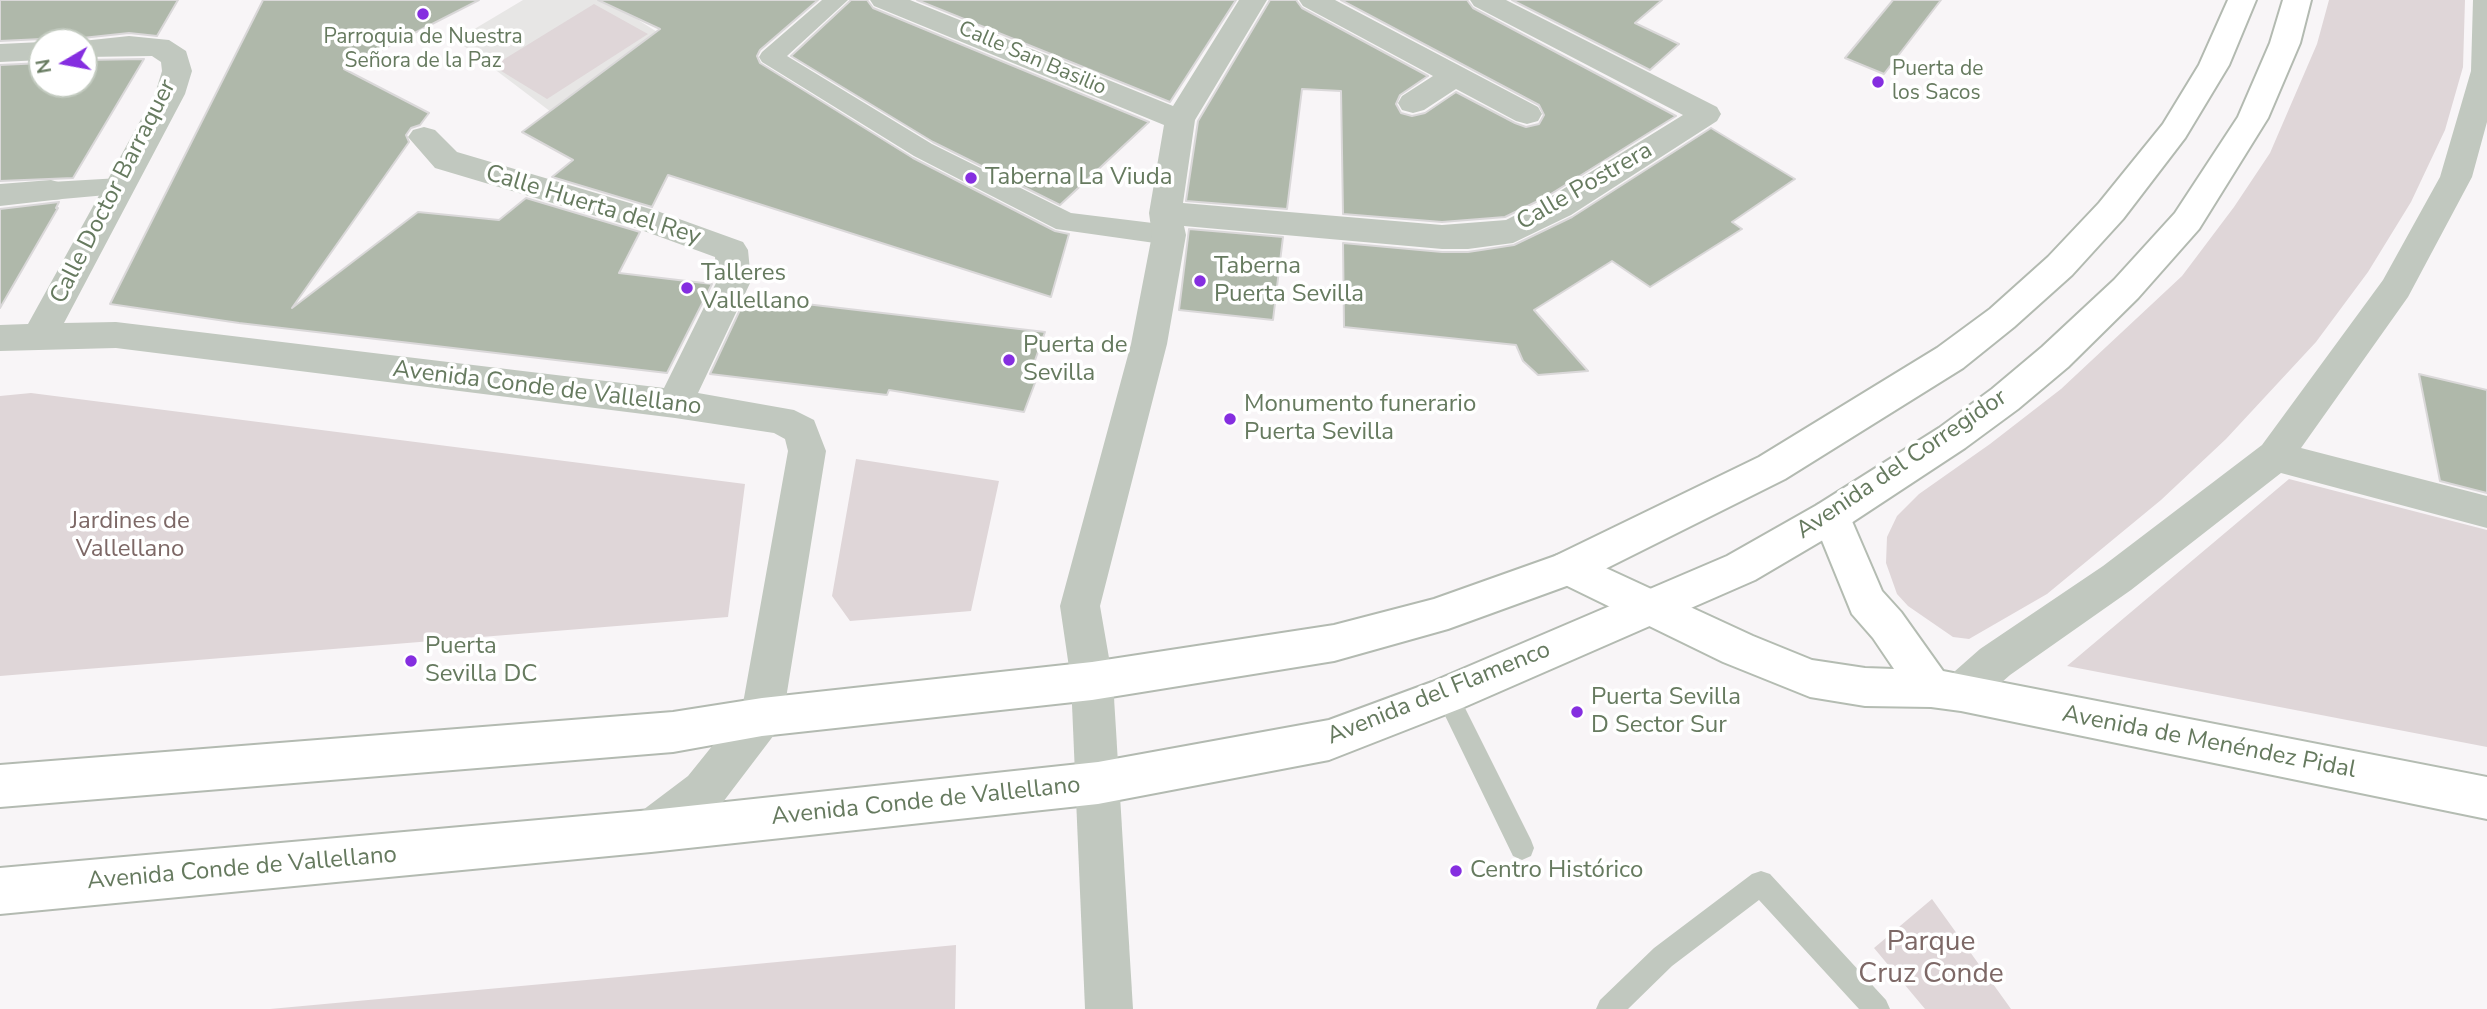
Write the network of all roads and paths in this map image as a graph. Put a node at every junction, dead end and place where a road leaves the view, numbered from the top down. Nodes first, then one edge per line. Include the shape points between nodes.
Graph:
1 (836, 0) edge
2 (884, 0) edge
3 (1253, 0) edge
4 (1313, 0) edge
5 (1484, 0) edge
6 (2242, 0) edge
7 (2297, 0) edge
8 (2487, 0) edge
9 (98, 47) edge
10 (28, 52) edge
11 (0, 54) edge
12 (2486, 71) edge
13 (1456, 75) junction
14 (1413, 103) dead end
15 (1527, 114) dead end
16 (1180, 120) junction
17 (424, 137) dead end
18 (2471, 180) edge
19 (120, 187) junction
20 (51, 191) joint
21 (0, 195) edge
22 (1167, 224) junction
23 (40, 335) junction
24 (0, 338) edge
25 (675, 404) junction
26 (2275, 456) junction
27 (2487, 512) edge
28 (1831, 516) junction
29 (1570, 568) junction
30 (1650, 608) junction
31 (1092, 681) junction
32 (1946, 690) junction
33 (1447, 695) junction
34 (762, 717) junction
35 (1098, 783) junction
36 (0, 786) edge
37 (2487, 798) edge
38 (651, 831) junction
39 (1522, 848) dead end
40 (0, 891) edge
41 (1108, 1009) edge
42 (1609, 1009) edge
43 (1877, 1009) edge

1 - 22 street via 771,57 923,150 1066,222
2 - 16 street, Calle San Basilio
3 - 16 street
4 - 13 street
5 - 22 street, Calle Postrera via 1706,114 1513,231 1442,237
6 - 29 main road via 2214,65 2174,131 2111,211 2060,266 2002,318 1950,358 1772,468
7 - 28 main road, Avenida del Corregidor via 2285,43 2253,118 2187,220 2126,289 2005,399
8 - 12 street
9 - 19 street, Calle Doctor Barraquer via 146,45 175,58 177,71 170,94
10 - 11 street
12 - 18 street
13 - 14 street
13 - 15 street
16 - 22 street, Avenida Conde de Vallellano
17 - 25 street, Calle Huerta del Rey via 446,160 645,219 731,250 734,281
18 - 26 street
19 - 20 street
19 - 23 street, Calle Doctor Barraquer
20 - 21 street
22 - 31 street, Avenida Conde de Vallellano via 1149,344 1080,606
23 - 24 street, Avenida Conde de Vallellano
23 - 25 street, Avenida Conde de Vallellano via 116,335
25 - 34 street, Avenida Conde de Vallellano via 781,420 801,430 807,451
26 - 27 street
26 - 32 street via 2117,578
28 - 30 main road, Avenida del Corregidor via 1741,568
28 - 32 main road via 1866,602
29 - 30 main road, Avenida de Menéndez Pidal
29 - 31 main road via 1434,617 1334,643
30 - 32 main road, Avenida de Menéndez Pidal via 1810,678 1864,687
30 - 33 main road, Avenida del Flamenco
31 - 34 main road
31 - 35 street, Avenida Conde de Vallellano
32 - 37 main road, Avenida de Menéndez Pidal
33 - 35 main road, Avenida del Flamenco via 1329,740
33 - 39 lane
34 - 36 main road via 673,732
34 - 38 street, Avenida Conde de Vallellano via 704,791
35 - 38 main road, Avenida Conde de Vallellano
35 - 41 street
38 - 40 main road, Avenida Conde de Vallellano
42 - 43 lane via 1663,957 1761,883

